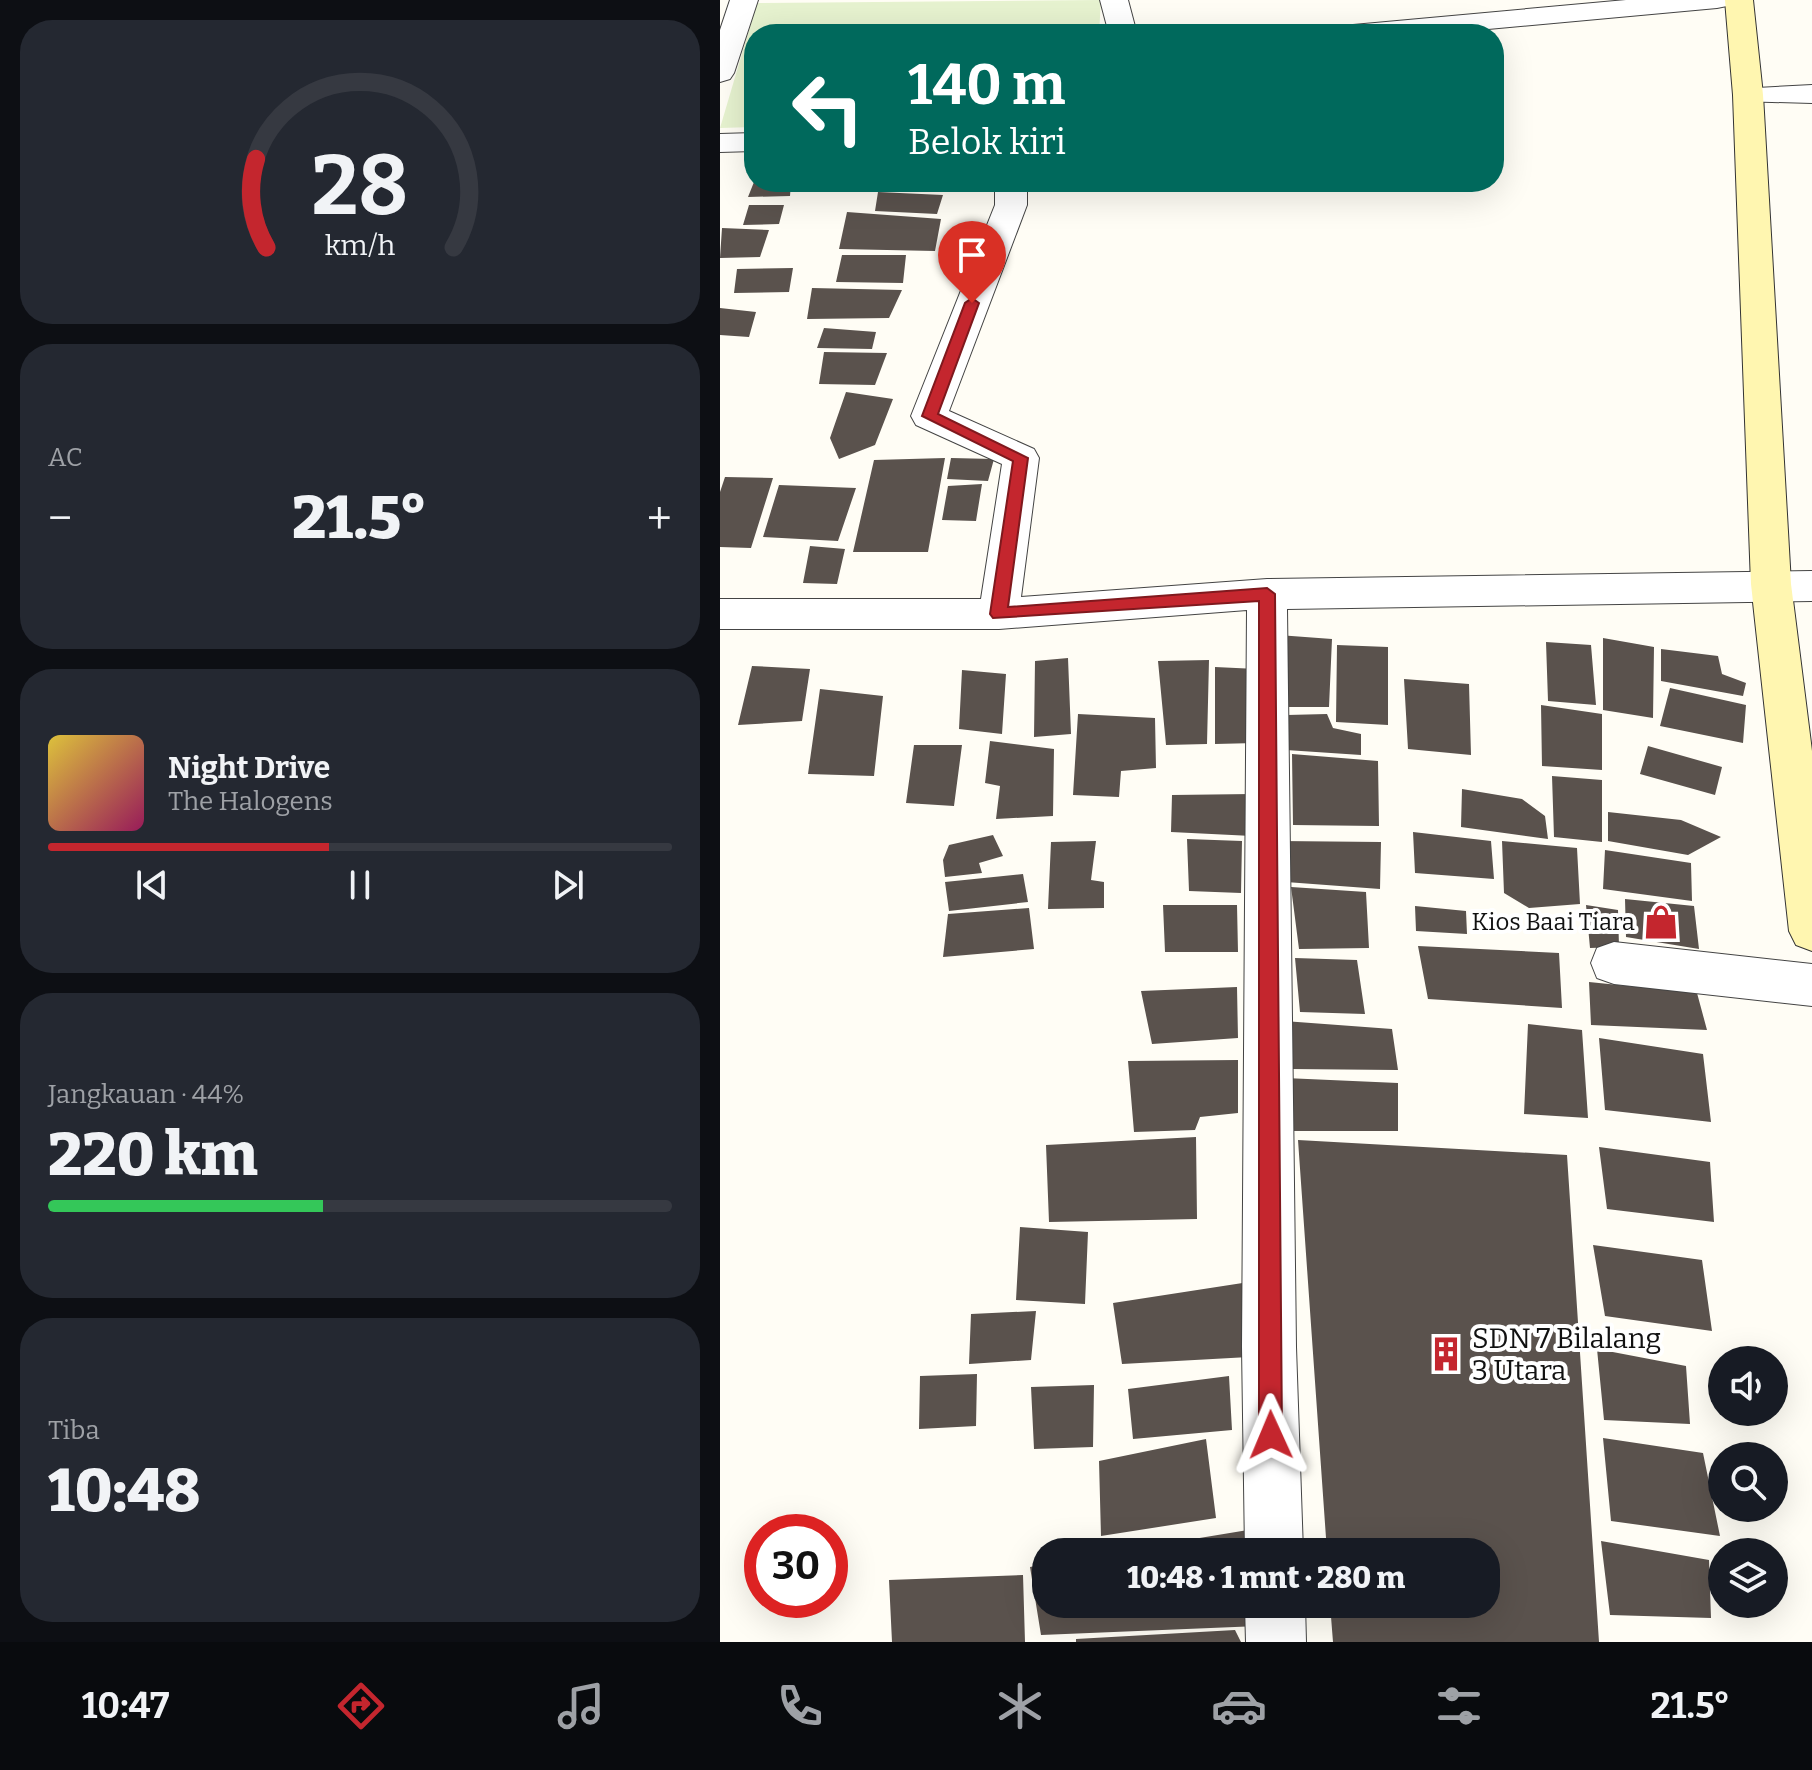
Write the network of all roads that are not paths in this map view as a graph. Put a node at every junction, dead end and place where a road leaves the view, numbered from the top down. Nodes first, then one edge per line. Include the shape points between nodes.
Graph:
1 (744, 0) edge
2 (1114, 0) edge
3 (1717, 0) edge
4 (1739, 0) edge
5 (1120, 24) edge
6 (1452, 24) edge
7 (720, 73) edge
8 (1812, 94) edge
9 (1748, 95) junction
10 (744, 142) edge
11 (720, 143) edge
12 (1011, 192) edge
13 (1771, 584) junction
14 (1812, 586) edge
15 (1267, 594) junction
16 (720, 614) edge
17 (999, 614) junction
18 (1812, 931) edge
19 (1614, 963) dead end
20 (1812, 985) edge
21 (1274, 1538) edge
22 (1275, 1618) edge
23 (1276, 1642) edge

1 - 7 street
2 - 5 street
3 - 6 street
4 - 9 street
8 - 9 street
9 - 13 street
10 - 11 street
12 - 17 street via 1011,205 929,416 1021,458
13 - 14 street
13 - 15 street
13 - 18 street
15 - 17 street
15 - 21 street
16 - 17 street
19 - 20 street
22 - 23 street

